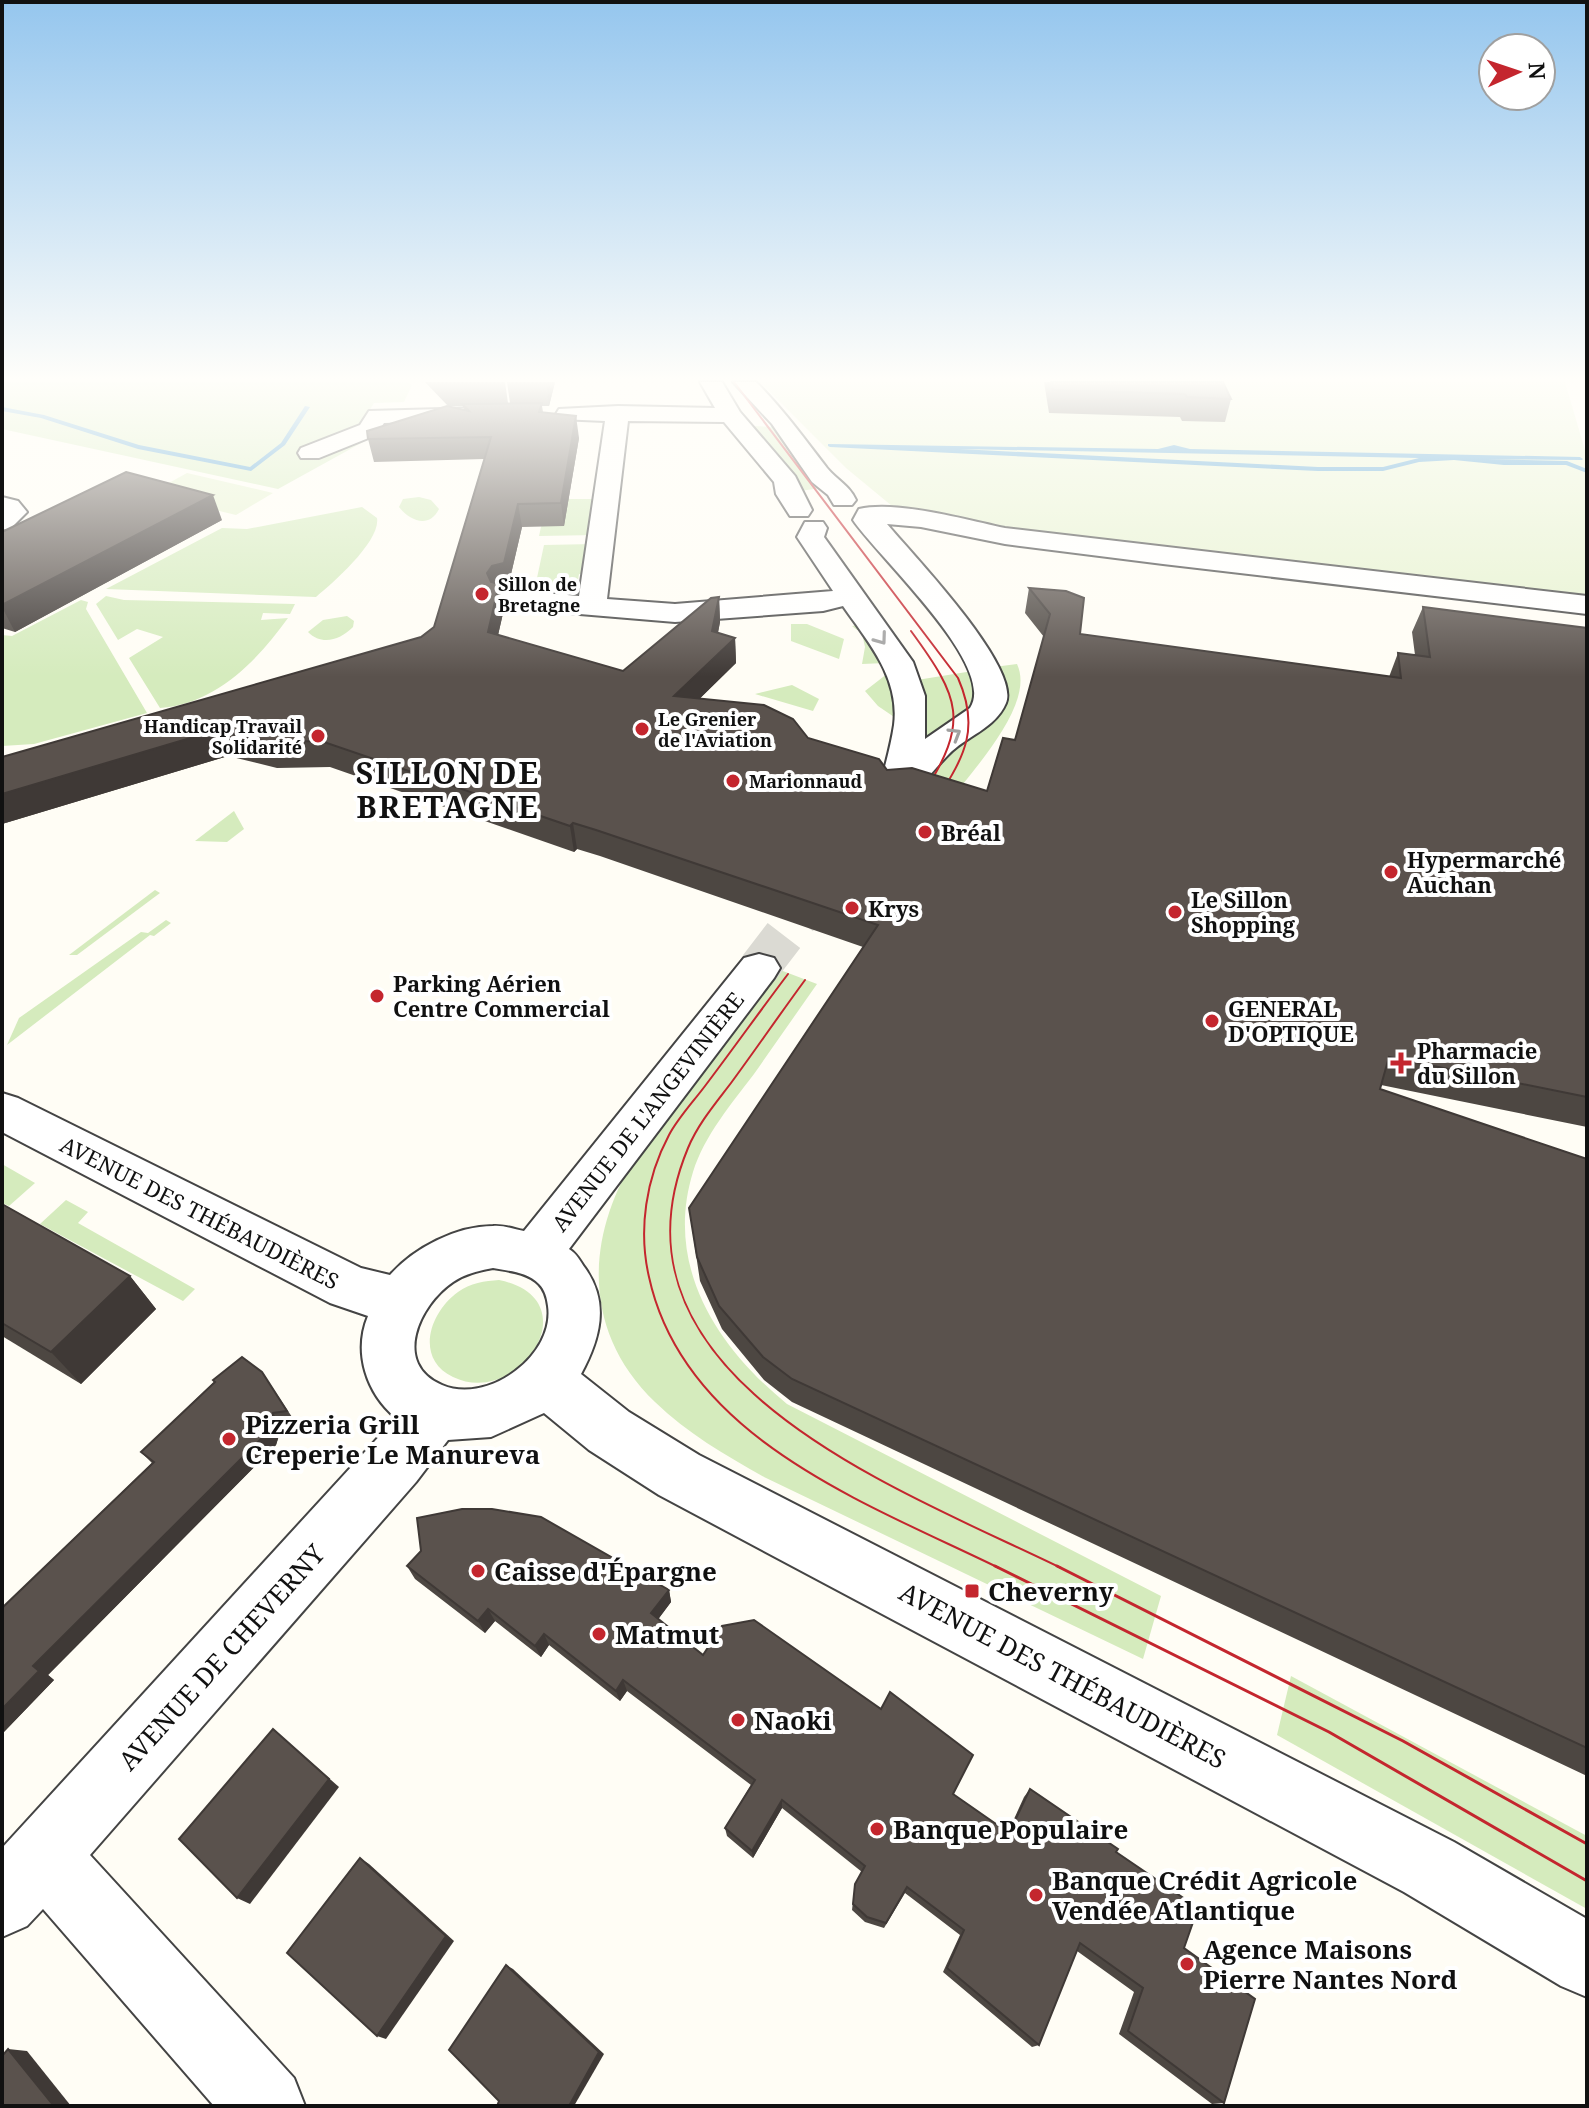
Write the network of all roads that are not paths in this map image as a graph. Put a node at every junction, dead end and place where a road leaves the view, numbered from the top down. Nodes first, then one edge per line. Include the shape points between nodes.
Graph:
1 (609, 480) edge
2 (785, 480) edge
3 (825, 480) edge
4 (839, 519) junction
5 (850, 596) junction
6 (508, 599) dead end
7 (592, 605) junction
8 (1587, 605) edge
9 (759, 968) tunnel mouth
10 (2, 1111) edge
11 (535, 1255) junction
12 (402, 1298) junction
13 (547, 1381) junction
14 (436, 1411) junction
15 (23, 1878) edge
16 (1587, 1960) edge
17 (266, 2106) edge

1 - 7 street
2 - 4 street via 789,494
3 - 4 street via 839,491
4 - 5 street via 810,537
5 -> 4 street via 897,662 913,705 898,786 941,742 982,715 992,686 979,654 878,530
4 - 8 street via 921,519 1005,536
5 - 7 street via 675,613
6 - 7 street
9 - 11 street, AVENUE DE L'ANGEVINIÈRE
10 - 12 street, AVENUE DES THÉBAUDIÈRES via 348,1287
11 - 12 street via 507,1248 470,1251 427,1272
11 - 13 street via 569,1286 576,1317 569,1350
12 - 14 street via 387,1336 392,1373 417,1402
13 - 14 street via 519,1401 485,1413
13 - 16 street, AVENUE DES THÉBAUDIÈRES via 609,1431 679,1475 1417,1861
14 - 15 street, AVENUE DE CHEVERNY
15 - 17 street

